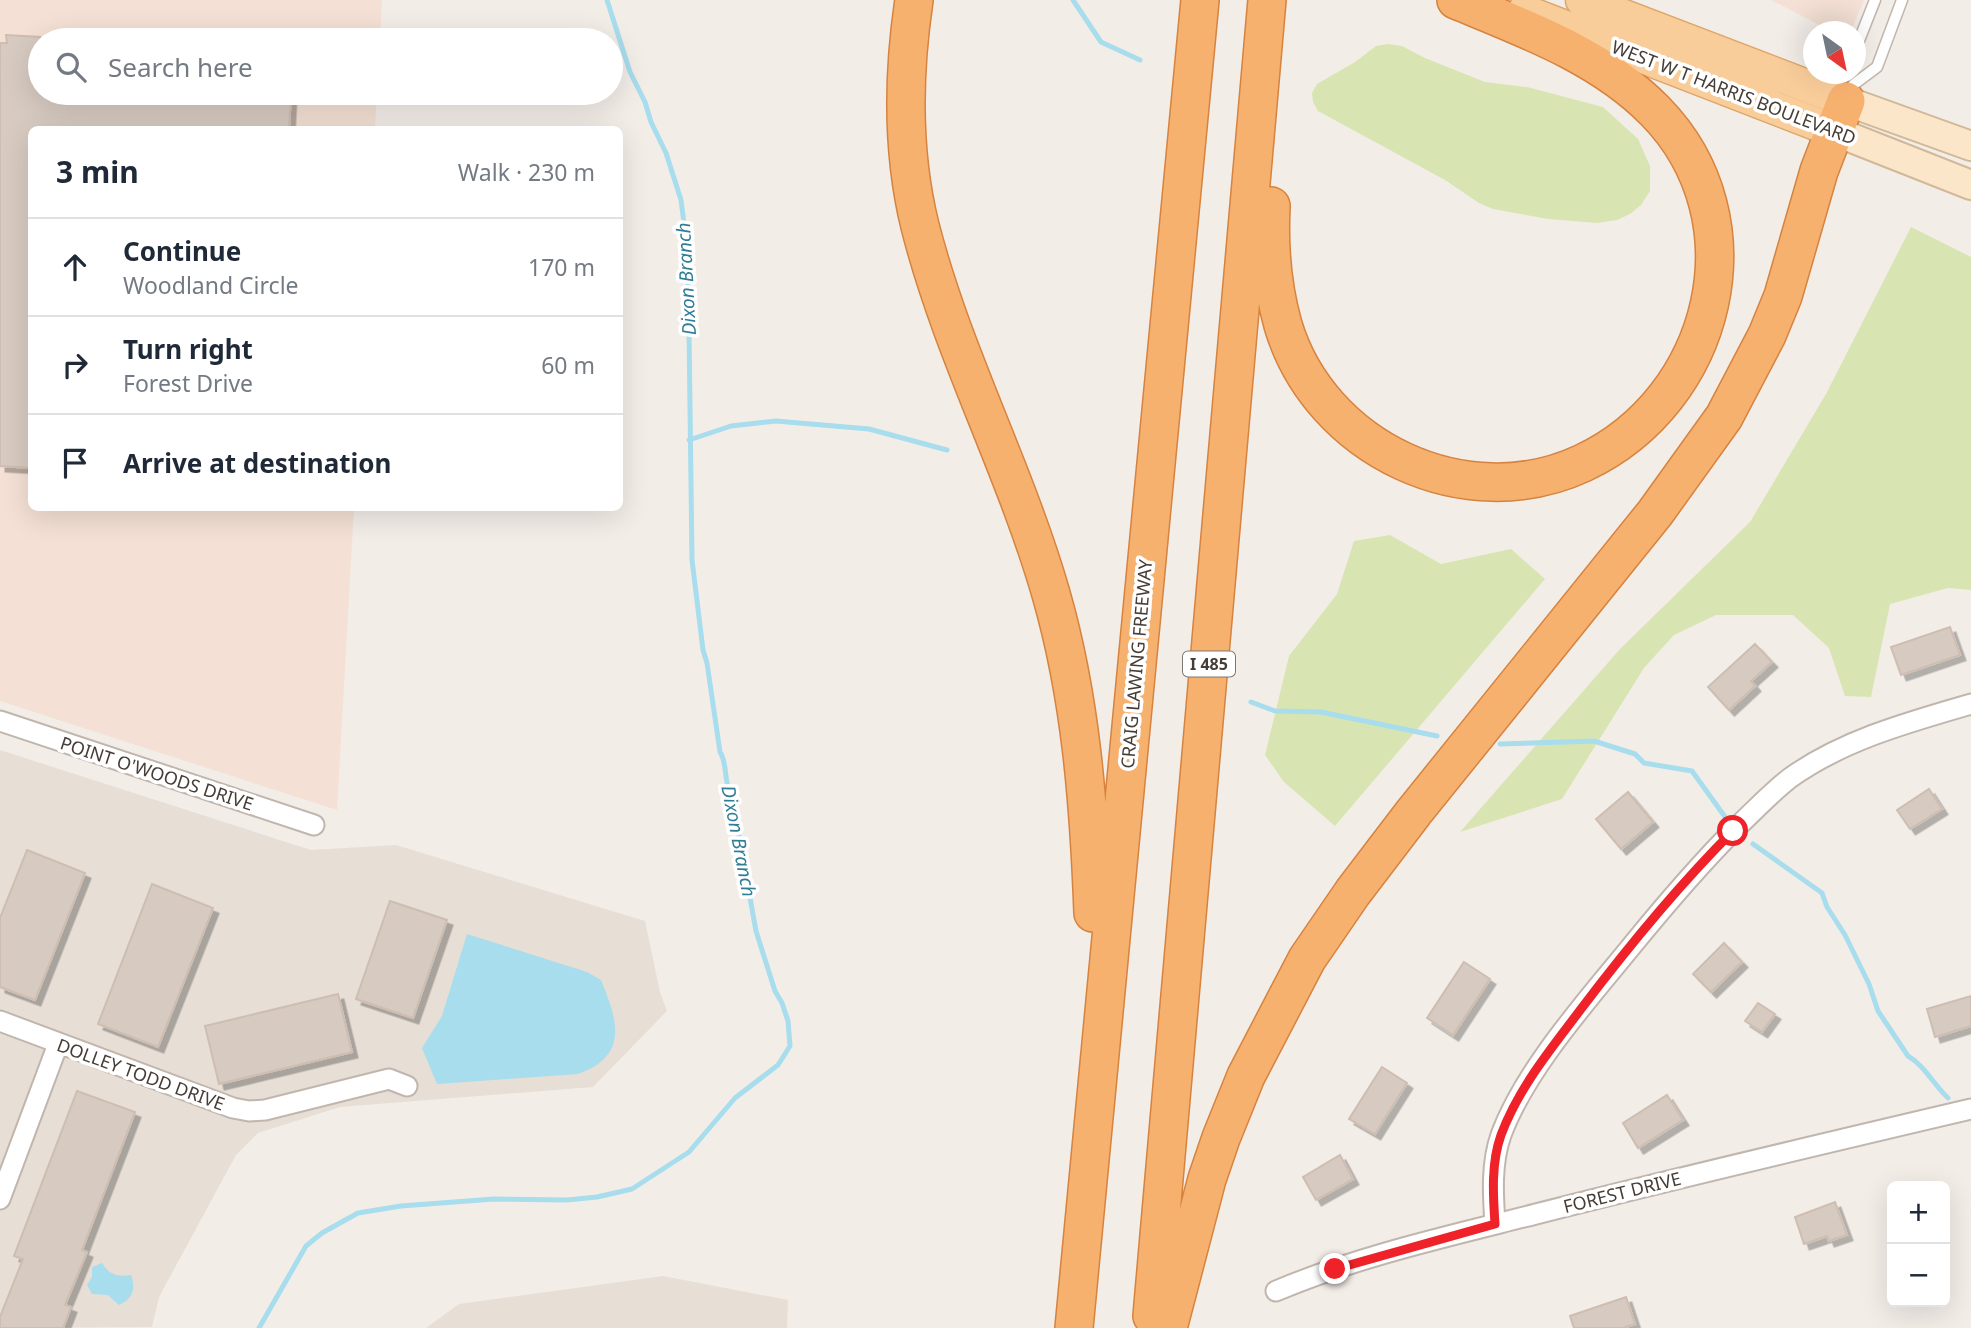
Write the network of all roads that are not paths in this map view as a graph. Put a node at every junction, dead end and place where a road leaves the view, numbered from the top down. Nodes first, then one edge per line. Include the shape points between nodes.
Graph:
1 (914, 0) edge
2 (1200, 0) edge
3 (1267, 0) edge
4 (1456, 0) edge
5 (1496, 0) edge
6 (1583, 0) edge
7 (1875, 0) edge
8 (1902, 0) edge
9 (1866, 23) edge
10 (1846, 98) edge
11 (1259, 105) junction
12 (1971, 146) edge
13 (1971, 186) edge
14 (1971, 704) edge
15 (0, 721) edge
16 (314, 825) dead end
17 (0, 1021) edge
18 (58, 1044) junction
19 (1099, 1047) junction
20 (407, 1086) dead end
21 (1971, 1109) edge
22 (0, 1199) edge
23 (1495, 1224) junction
24 (1276, 1291) dead end
25 (1074, 1328) edge
26 (1151, 1328) edge
27 (1168, 1328) edge

1 - 19 highway via 905,91 920,223 937,285 1029,527 1067,656 1086,775
2 - 19 highway, CRAIG LAWING FREEWAY
3 - 11 highway, I 485
4 - 11 highway via 1560,44 1633,92 1673,131 1687,153 1707,206 1714,242 1713,279 1694,355 1677,384 1643,423 1583,463 1523,481 1486,483 1450,478 1387,454 1334,413 1305,372 1283,327 1269,245 1275,143
5 - 10 main road, WEST W T HARRIS BOULEVARD
6 - 10 main road, WEST W T HARRIS BOULEVARD
7 - 9 lane
8 - 10 lane via 1877,67
10 - 12 main road, WEST W T HARRIS BOULEVARD
10 - 13 main road, WEST W T HARRIS BOULEVARD
10 - 27 highway via 1819,171 1783,296 1724,416 1655,513 1415,811 1307,959 1246,1076 1221,1138
11 - 26 highway, I 485
14 - 23 street via 1885,730 1805,768 1766,798 1713,851 1600,984 1524,1086 1496,1156
15 - 16 street, POINT O'WOODS DRIVE
17 - 18 street, DOLLEY TODD DRIVE
18 - 20 street, DOLLEY TODD DRIVE via 248,1111 388,1079
18 - 22 street
19 - 25 highway, CRAIG LAWING FREEWAY
21 - 23 street, FOREST DRIVE
23 - 24 street, FOREST DRIVE via 1363,1260

